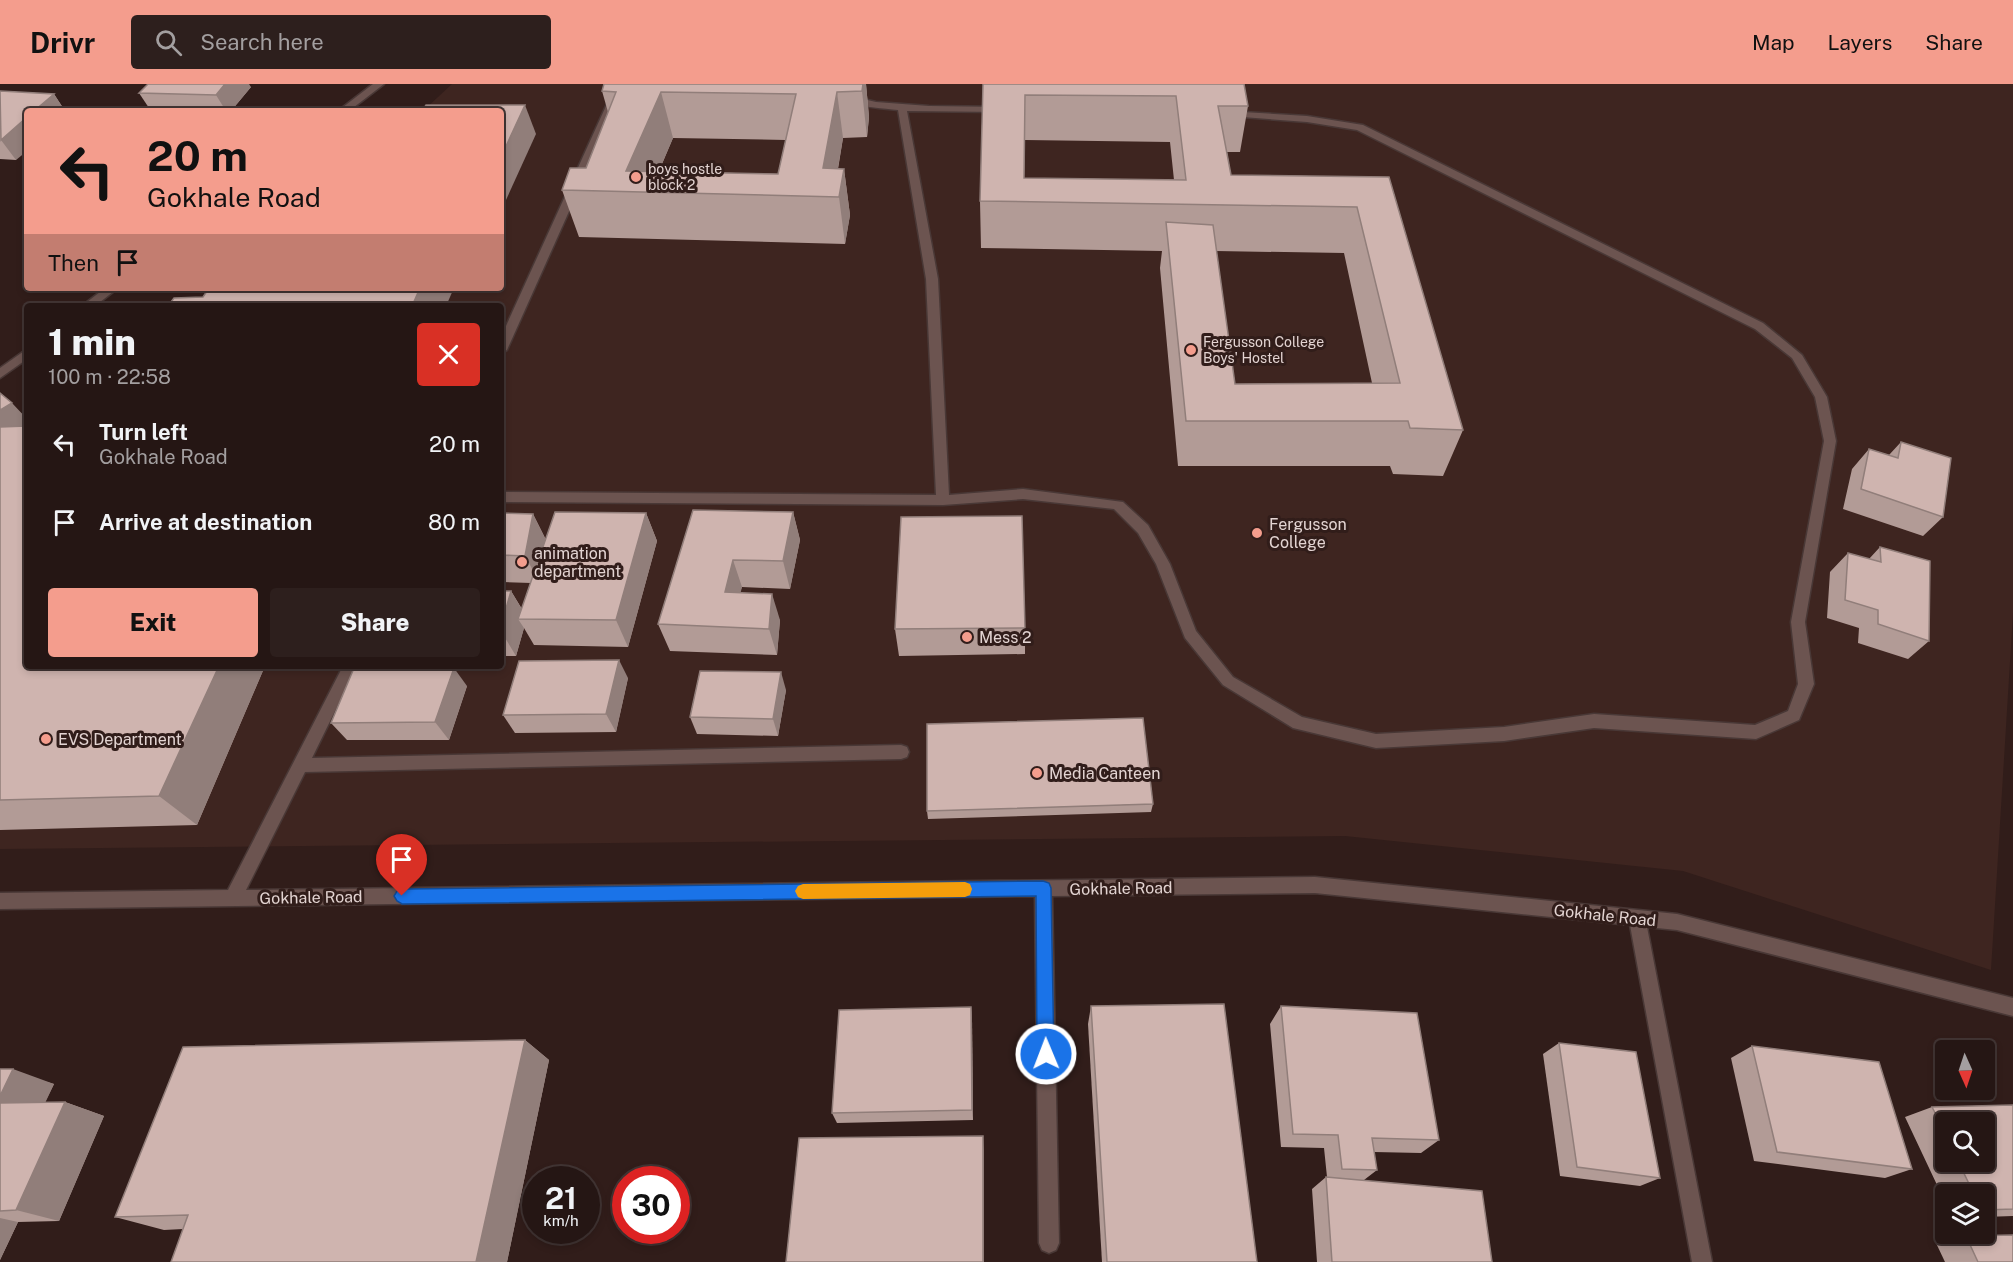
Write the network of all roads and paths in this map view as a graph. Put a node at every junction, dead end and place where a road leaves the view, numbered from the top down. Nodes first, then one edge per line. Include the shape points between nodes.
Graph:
1 (379, 84) edge
2 (621, 84) edge
3 (810, 84) edge
4 (347, 108) edge
5 (902, 108) junction
6 (1018, 109) edge
7 (1216, 112) edge
8 (108, 291) edge
9 (92, 303) edge
10 (504, 343) edge
11 (24, 355) edge
12 (0, 374) edge
13 (504, 497) edge
14 (942, 500) junction
15 (349, 669) edge
16 (901, 752) dead end
17 (301, 765) junction
18 (1043, 888) junction
19 (233, 898) junction
20 (0, 901) edge
21 (1637, 918) junction
22 (2013, 1008) edge
23 (1049, 1243) dead end
24 (1702, 1262) edge

1 - 4 street
2 - 10 street
3 - 5 street via 849,99
5 - 6 street
5 - 14 street via 932,279
7 - 14 street via 1307,118 1360,127 1760,326 1796,355 1821,397 1830,441 1798,622 1806,684 1794,715 1756,732 1594,721 1504,734 1376,741 1298,723 1228,681 1190,634 1163,564 1143,529 1118,505 1023,494
8 - 9 street
11 - 12 street
13 - 14 street
15 - 17 street
16 - 17 street
17 - 19 street
18 - 19 street, Gokhale Road
18 - 21 street, Gokhale Road via 1315,885
18 - 23 street
19 - 20 street, Gokhale Road
21 - 22 street, Gokhale Road via 1677,922
21 - 24 street

